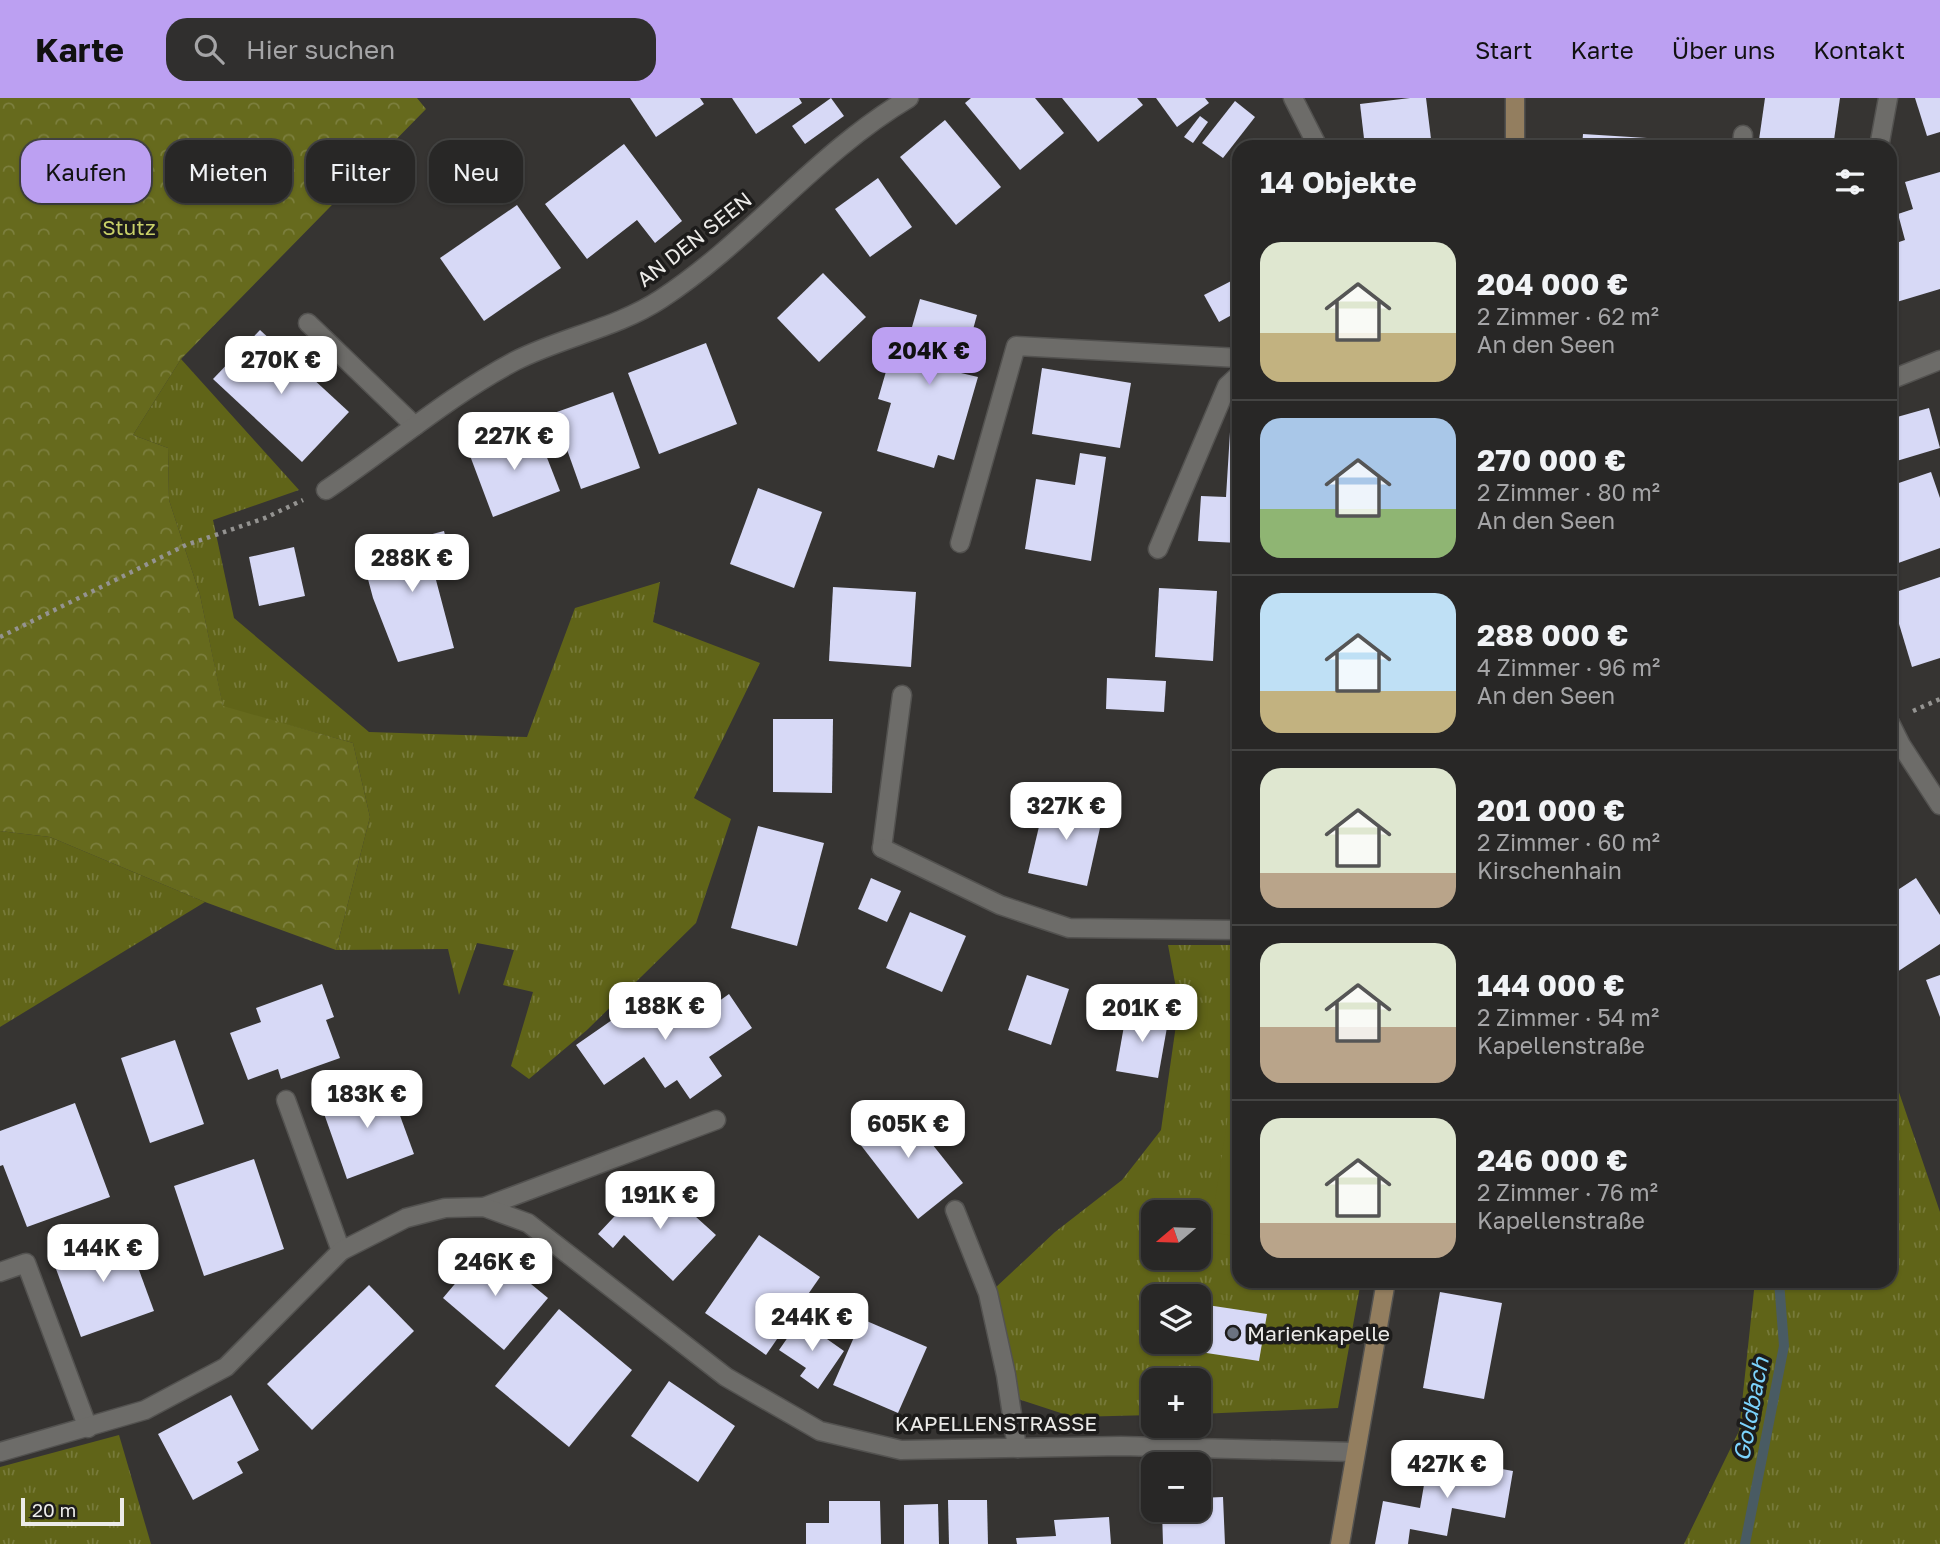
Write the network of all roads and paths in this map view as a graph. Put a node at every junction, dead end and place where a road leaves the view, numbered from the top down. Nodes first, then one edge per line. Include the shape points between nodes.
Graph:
1 (909, 98) edge
2 (1293, 98) edge
3 (1515, 98) edge
4 (1888, 98) edge
5 (1314, 140) edge
6 (1515, 140) edge
7 (1880, 140) edge
8 (308, 323) dead end
9 (1232, 358) edge
10 (1940, 360) edge
11 (1897, 377) edge
12 (1232, 381) edge
13 (415, 426) junction
14 (326, 490) joint
15 (960, 543) dead end
16 (1158, 549) dead end
17 (0, 637) edge
18 (902, 695) dead end
19 (1897, 738) edge
20 (1940, 805) edge
21 (1232, 930) edge
22 (286, 1100) dead end
23 (716, 1120) dead end
24 (484, 1208) junction
25 (955, 1210) dead end
26 (341, 1251) junction
27 (0, 1272) edge
28 (1385, 1288) edge
29 (88, 1428) junction
30 (1017, 1448) junction
31 (0, 1452) edge
32 (1354, 1452) junction
33 (1340, 1544) edge

1 - 13 street, AN DEN SEEN via 841,144 736,241 660,300 535,351 480,380
2 - 5 street
3 - 6 street
4 - 7 street
8 - 13 street
9 - 15 street via 1016,346
10 - 11 street
12 - 16 street
13 - 14 street, AN DEN SEEN
14 - 17 path via 265,518 186,545
18 - 21 street via 882,848 1000,905 1069,928
19 - 20 street
22 - 26 street
23 - 24 street
24 - 26 street, KAPELLENSTRASSE via 446,1208 406,1218
24 - 30 street, KAPELLENSTRASSE via 528,1223 726,1377 820,1431 901,1450
25 - 30 street via 988,1293
26 - 29 street, KAPELLENSTRASSE via 226,1367 145,1410
27 - 29 street via 26,1263
28 - 32 street
29 - 31 street, KAPELLENSTRASSE
30 - 32 street, KAPELLENSTRASSE
32 - 33 street

